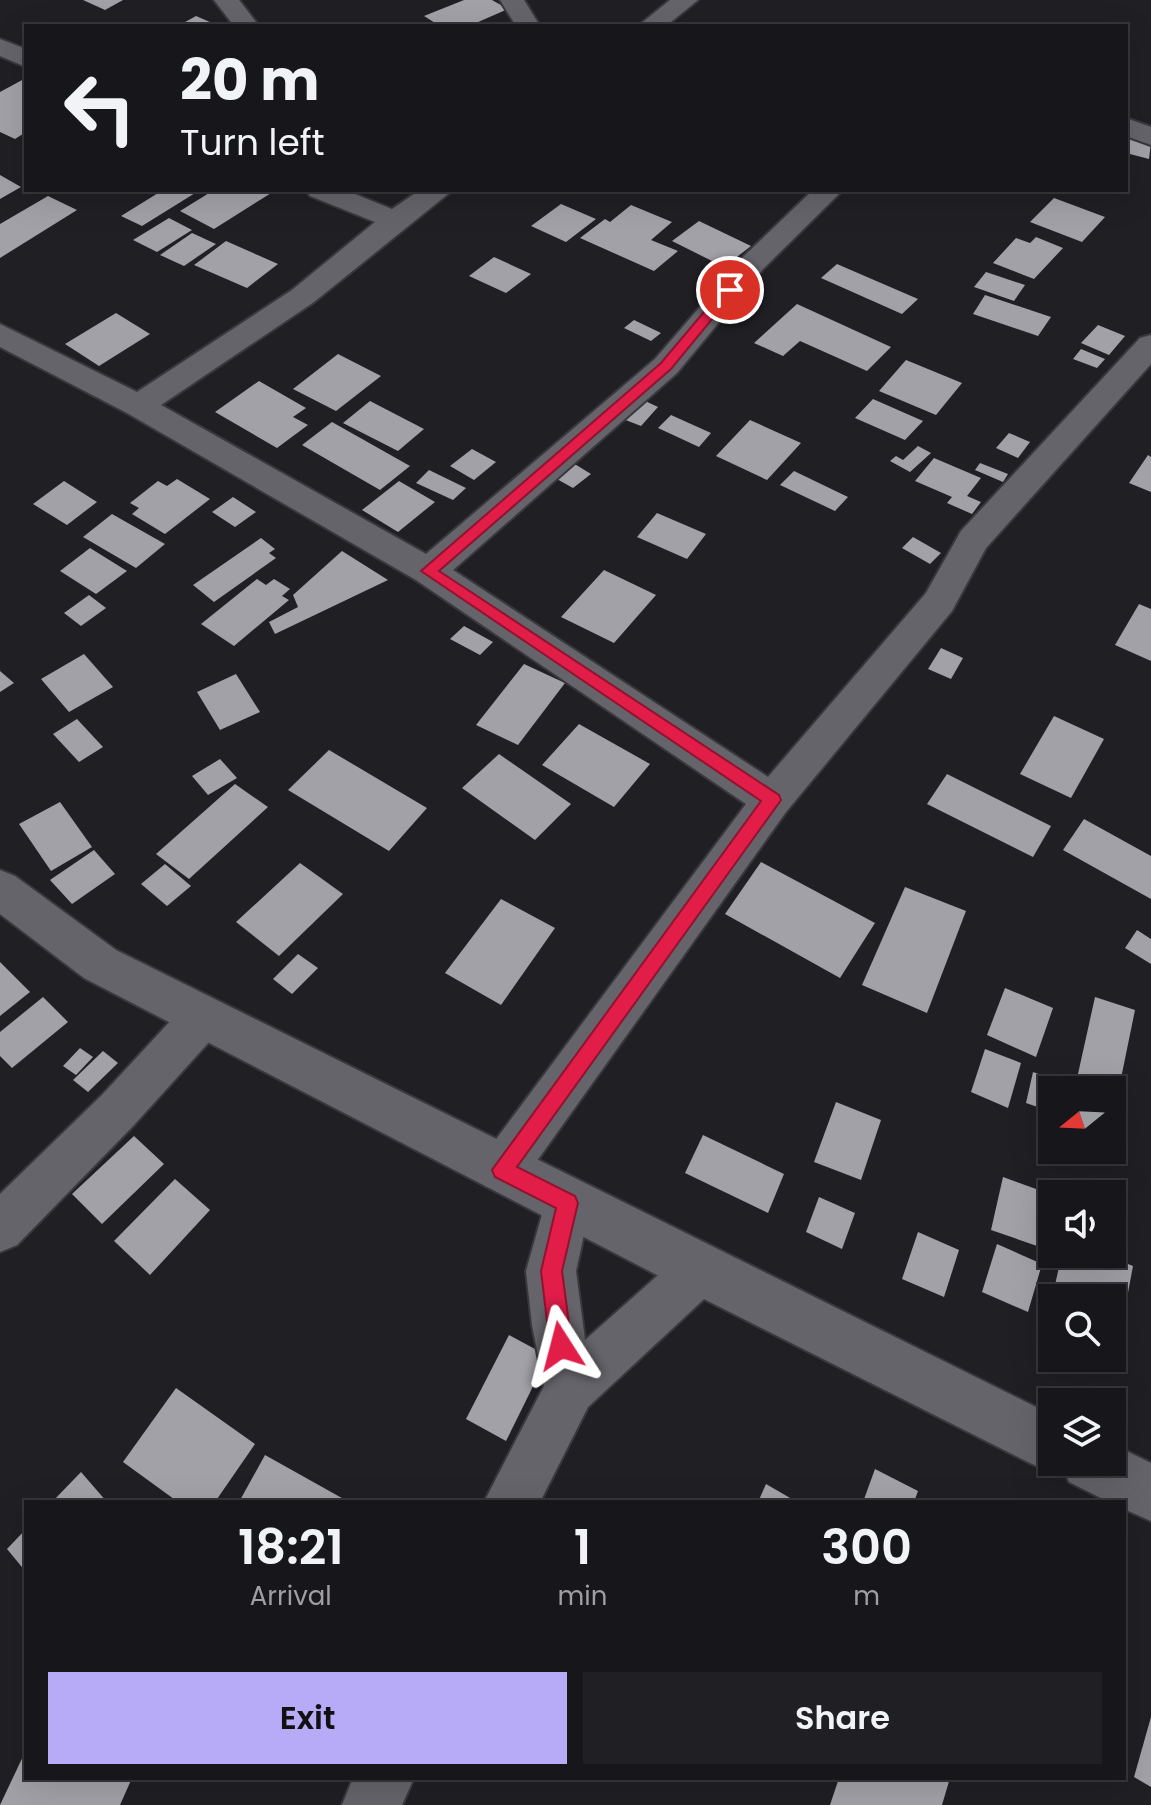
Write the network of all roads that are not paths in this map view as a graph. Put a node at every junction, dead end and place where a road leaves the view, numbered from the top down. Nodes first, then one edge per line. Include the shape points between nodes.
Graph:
1 (226, 0) edge
2 (512, 0) edge
3 (686, 0) edge
4 (245, 24) edge
5 (527, 24) edge
6 (653, 24) edge
7 (0, 46) edge
8 (24, 58) edge
9 (1128, 127) edge
10 (1151, 137) edge
11 (325, 192) edge
12 (436, 192) edge
13 (827, 192) edge
14 (395, 220) junction
15 (0, 334) edge
16 (1151, 345) edge
17 (138, 406) junction
18 (429, 571) junction
19 (772, 800) junction
20 (0, 889) edge
21 (203, 1017) junction
22 (502, 1170) junction
23 (567, 1203) junction
24 (0, 1228) edge
25 (700, 1270) junction
26 (570, 1389) junction
27 (1038, 1437) edge
28 (1117, 1476) edge
29 (1151, 1493) edge
30 (512, 1500) edge
31 (383, 1780) edge
32 (372, 1805) edge

1 - 4 street
2 - 5 street
3 - 6 street
7 - 8 street
9 - 10 street
11 - 14 street
12 - 14 street
13 - 18 street via 753,263 666,366
14 - 17 street via 303,296
15 - 17 street
16 - 19 street via 973,540 939,602
17 - 18 street
18 - 19 street
19 - 22 street
20 - 21 street via 100,964
21 - 22 street
21 - 24 street
22 - 23 street
23 - 25 street
23 - 26 street via 551,1271
25 - 26 street
25 - 27 street
26 - 30 street
28 - 29 street
31 - 32 street

